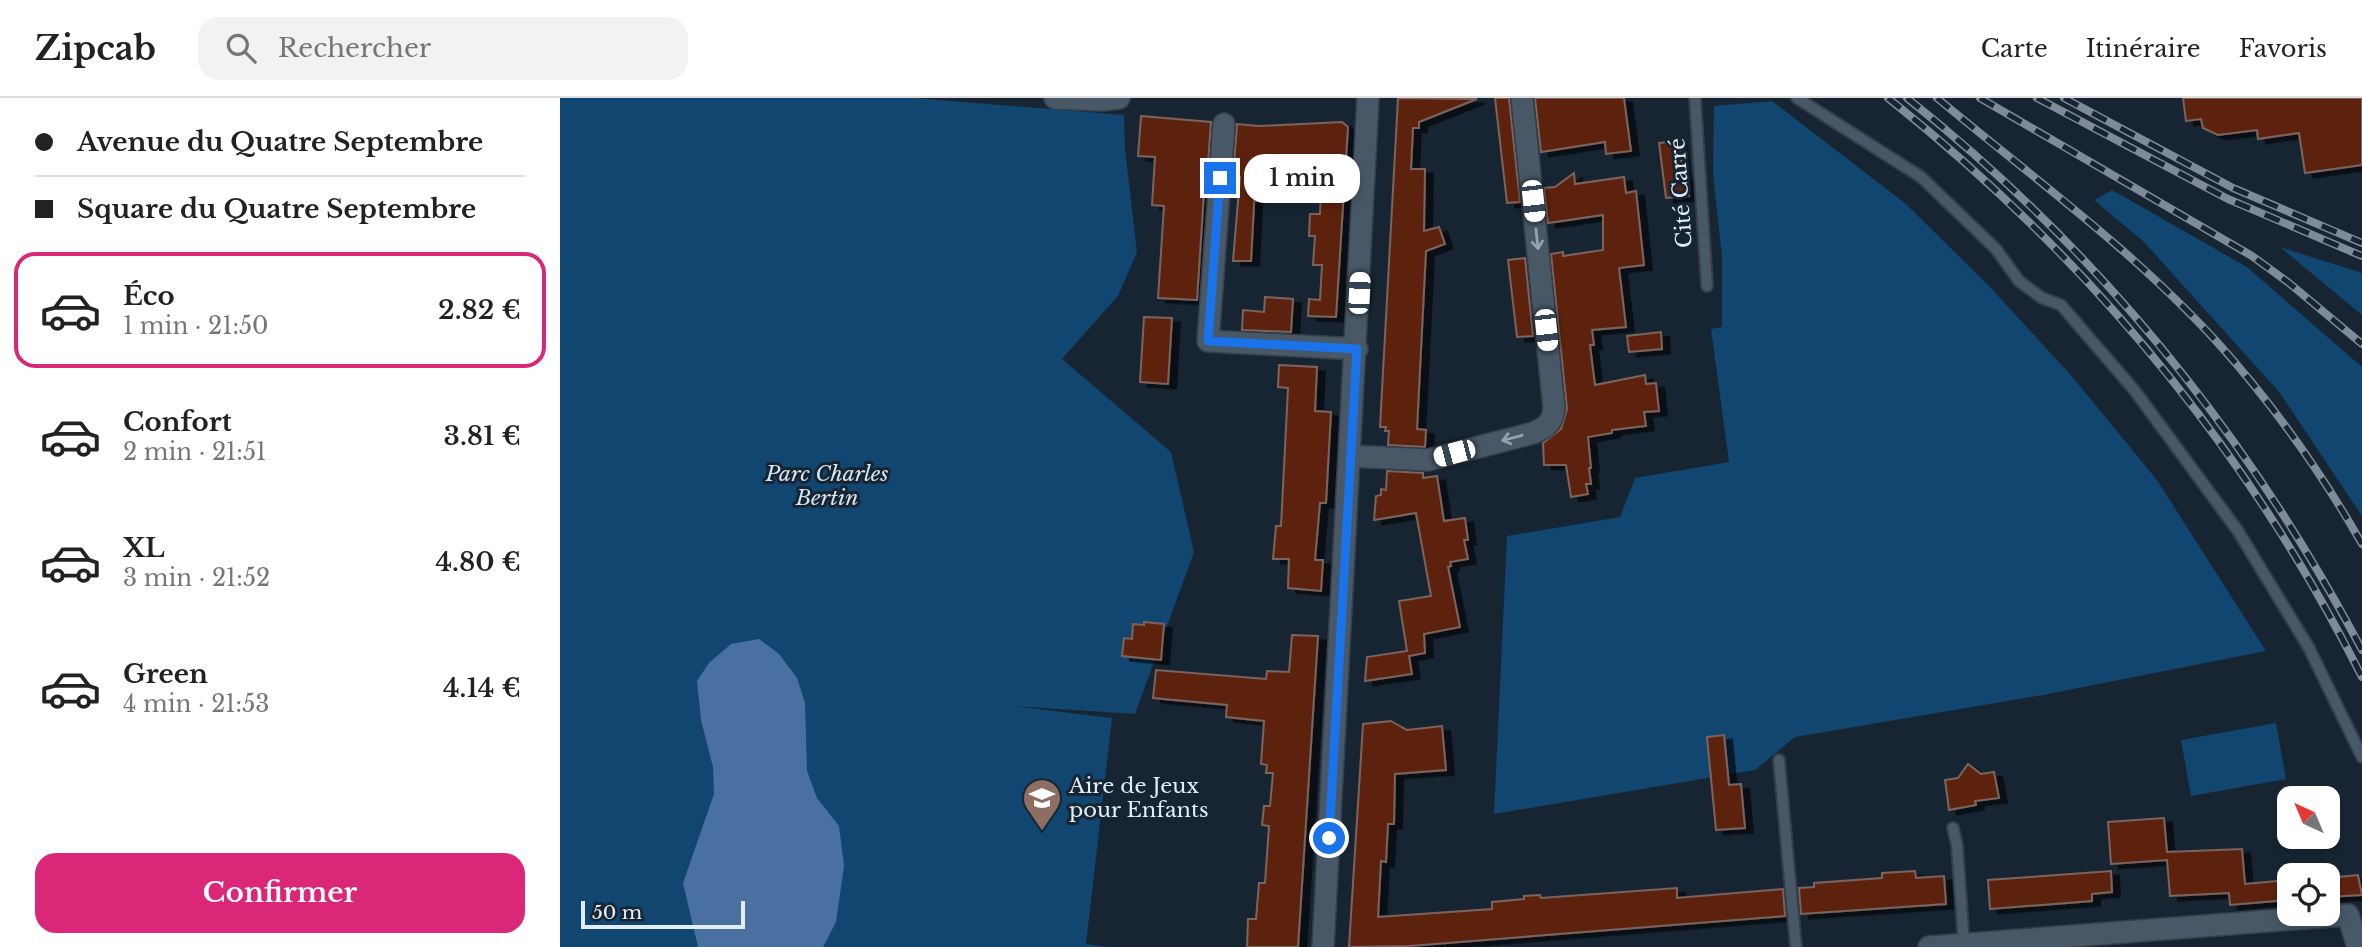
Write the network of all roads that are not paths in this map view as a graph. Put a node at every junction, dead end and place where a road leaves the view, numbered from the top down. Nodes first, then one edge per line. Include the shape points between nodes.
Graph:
1 (1055, 98) edge
2 (1119, 98) edge
3 (1368, 98) edge
4 (1522, 98) edge
5 (1695, 98) edge
6 (1797, 98) edge
7 (1224, 124) dead end
8 (1707, 286) dead end
9 (1357, 349) junction
10 (1351, 456) junction
11 (2362, 757) edge
12 (1779, 760) dead end
13 (1953, 828) dead end
14 (1964, 944) junction
15 (1323, 947) edge
16 (1796, 947) edge
17 (1929, 947) edge
18 (2358, 947) edge

1 - 2 street
3 - 9 street
4 -> 10 street via 1553,416 1549,424 1533,433 1428,460
5 - 8 lane, Cité Carré
6 - 11 lane via 1921,177 1996,249 2019,281 2042,298 2061,304 2119,372 2238,531 2309,648
7 - 9 street via 1208,341
9 - 10 street
10 - 15 street
12 - 16 lane
13 - 14 lane
14 - 17 street
14 - 18 street via 2348,915

